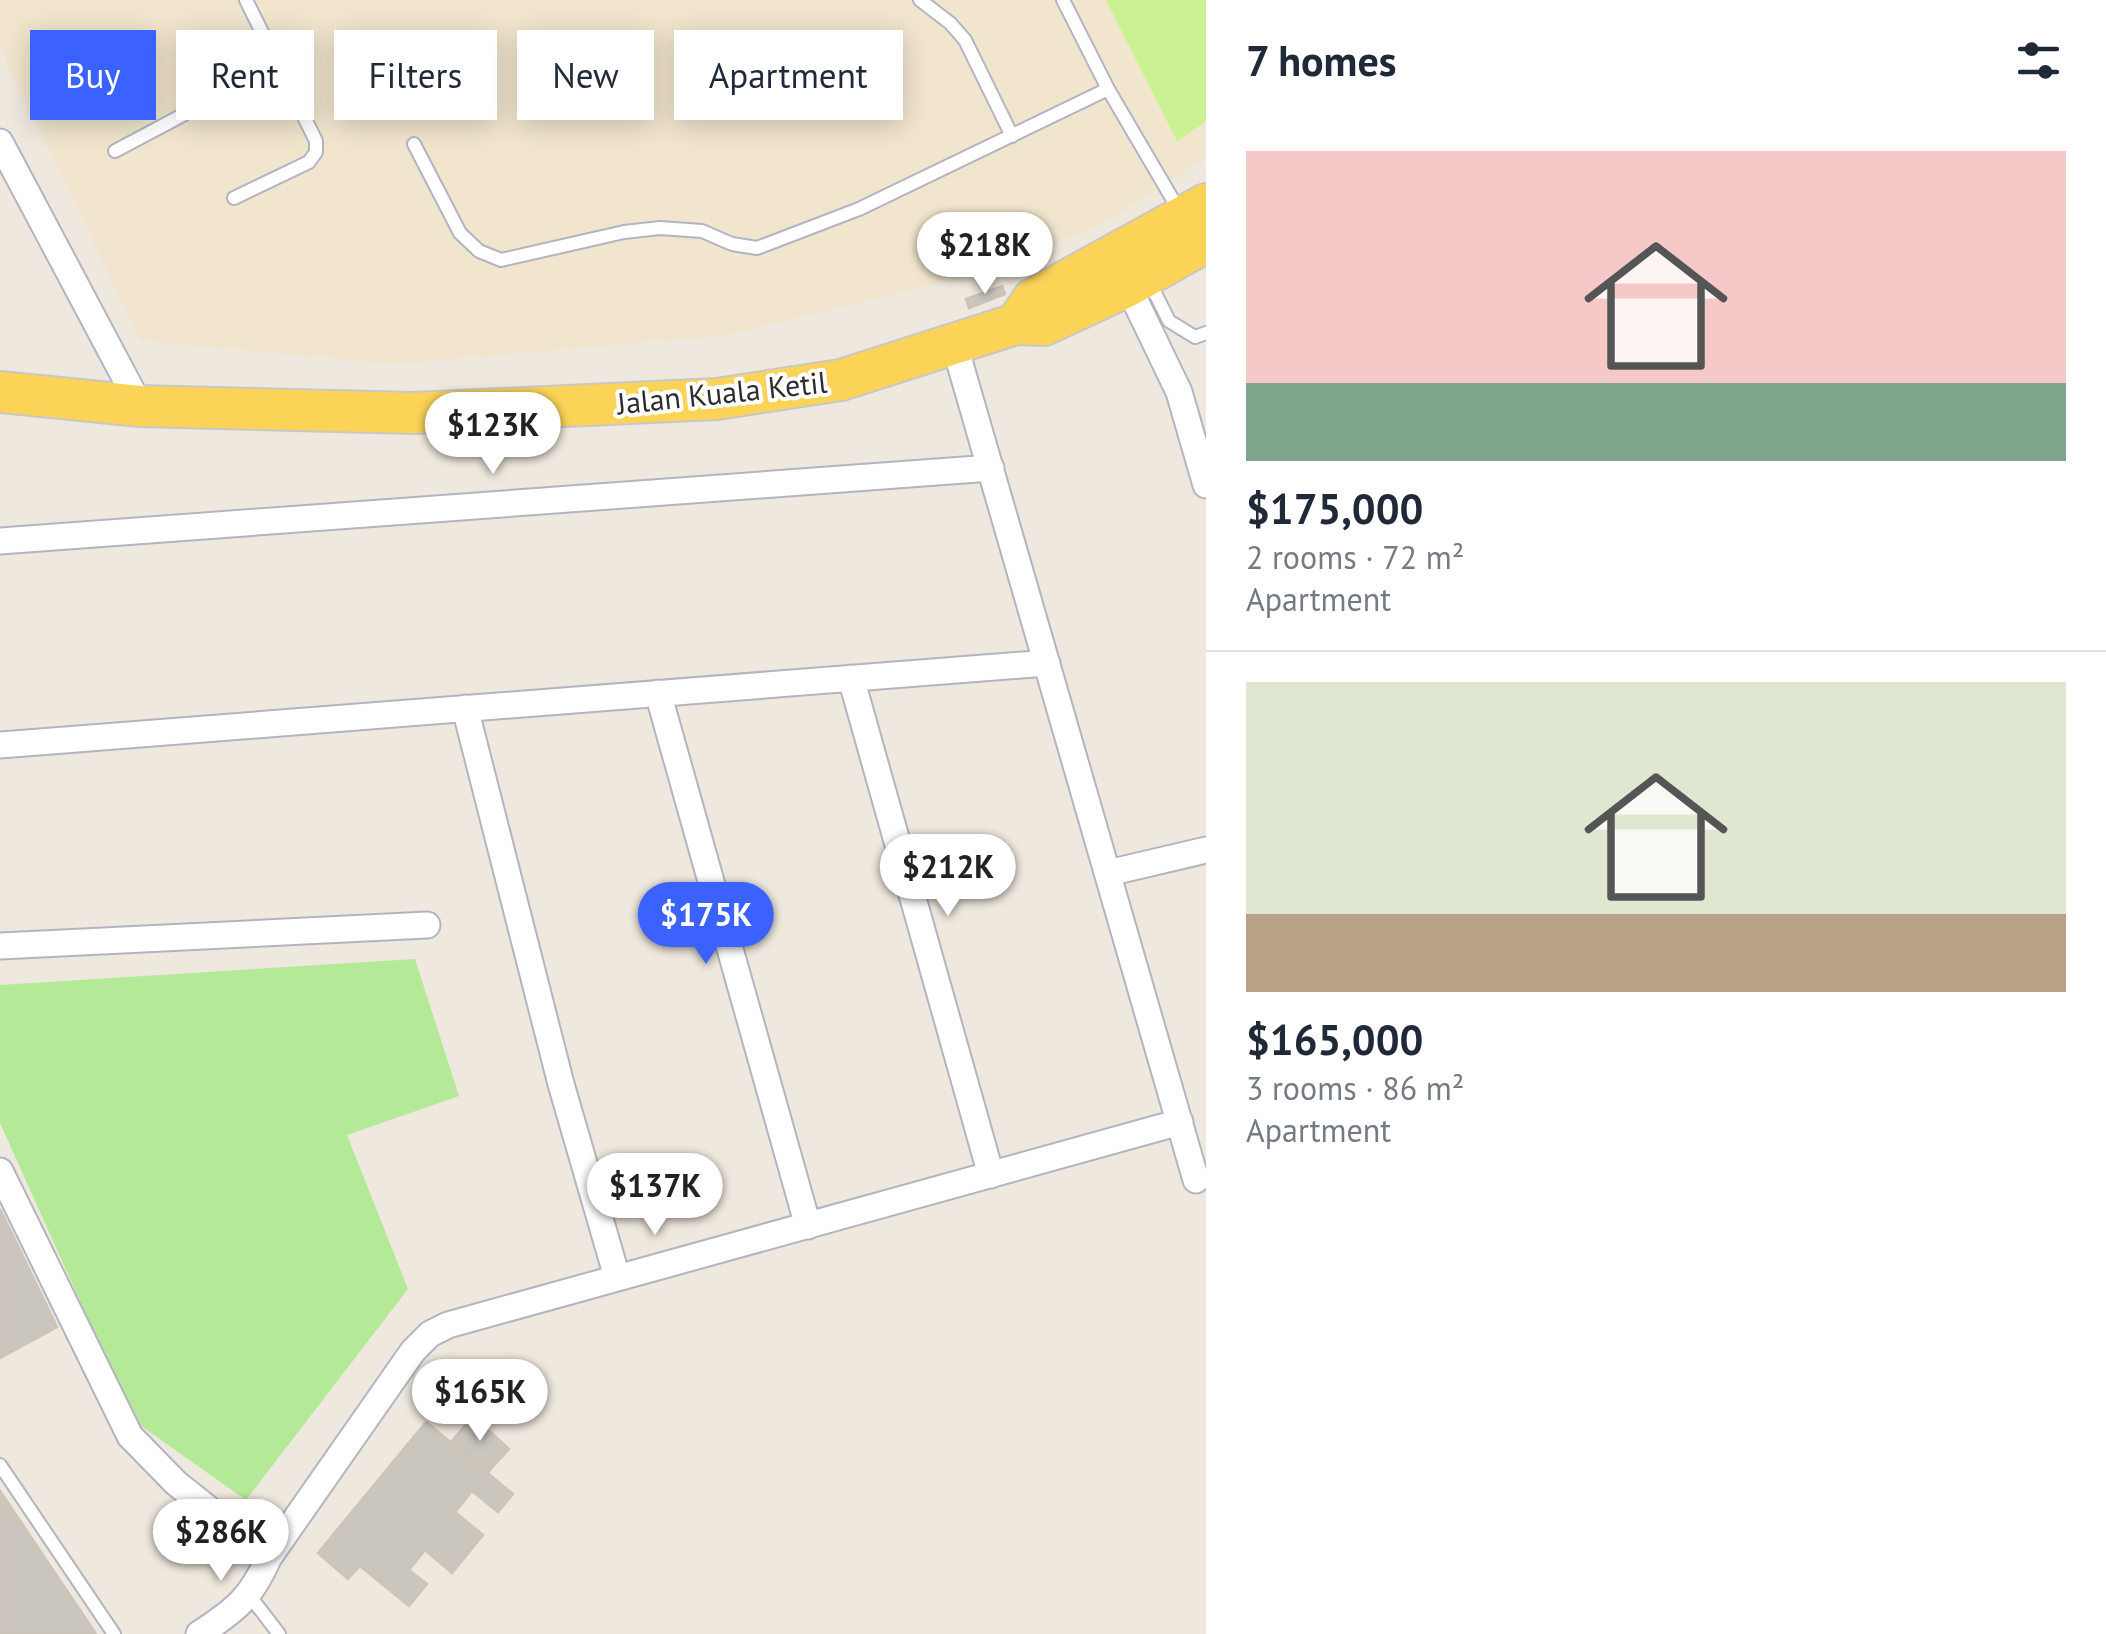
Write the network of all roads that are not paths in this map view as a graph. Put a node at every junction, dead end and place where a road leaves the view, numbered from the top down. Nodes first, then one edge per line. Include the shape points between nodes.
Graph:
1 (246, 0) edge
2 (920, 0) edge
3 (1063, 0) edge
4 (260, 30) edge
5 (1108, 89) junction
6 (176, 120) edge
7 (306, 120) edge
8 (1012, 136) junction
9 (0, 142) edge
10 (414, 144) dead end
11 (116, 152) dead end
12 (11, 190) edge
13 (234, 198) dead end
14 (1198, 227) edge
15 (1137, 281) junction
16 (1016, 324) junction
17 (1206, 333) edge
18 (954, 343) junction
19 (0, 392) edge
20 (140, 406) junction
21 (991, 468) junction
22 (1206, 485) edge
23 (0, 540) edge
24 (1046, 663) junction
25 (851, 678) junction
26 (658, 693) junction
27 (465, 708) junction
28 (0, 745) edge
29 (1206, 850) edge
30 (1108, 873) junction
31 (428, 925) dead end
32 (0, 946) edge
33 (1180, 1122) junction
34 (0, 1171) edge
35 (991, 1176) junction
36 (1196, 1180) dead end
37 (808, 1226) junction
38 (616, 1277) junction
39 (0, 1464) edge
40 (269, 1557) junction
41 (248, 1596) junction
42 (114, 1634) edge
43 (199, 1634) edge
44 (279, 1634) edge

1 - 4 lane
2 - 8 lane via 965,40
3 - 5 lane
5 - 8 lane
5 - 14 lane
6 - 11 lane
7 - 13 lane via 316,140 309,162
8 - 10 lane via 860,210 756,248 702,231 660,228 501,260 478,251 460,233
9 - 12 street
12 - 20 street
14 - 15 main road, Jalan Kuala Ketil
14 - 16 main road, Jalan Kuala Ketil via 1100,264 1033,299
15 - 16 main road, Jalan Kuala Ketil via 1044,326
15 - 17 lane via 1169,321 1195,336
15 - 22 street
16 - 18 main road, Jalan Kuala Ketil
18 - 20 main road, Jalan Kuala Ketil via 840,380 718,399 414,413
18 - 21 street
19 - 20 main road, Jalan Kuala Ketil
21 - 23 street
21 - 24 street
24 - 25 street
24 - 30 street
25 - 26 street
25 - 35 street
26 - 27 street
26 - 37 street
27 - 28 street
27 - 38 street
29 - 30 street
30 - 33 street
31 - 32 street
33 - 35 street
33 - 36 street
34 - 40 street via 130,1436
35 - 37 street
37 - 38 street
38 - 40 street via 430,1334
39 - 42 lane
40 - 41 street
41 - 43 street
41 - 44 lane

